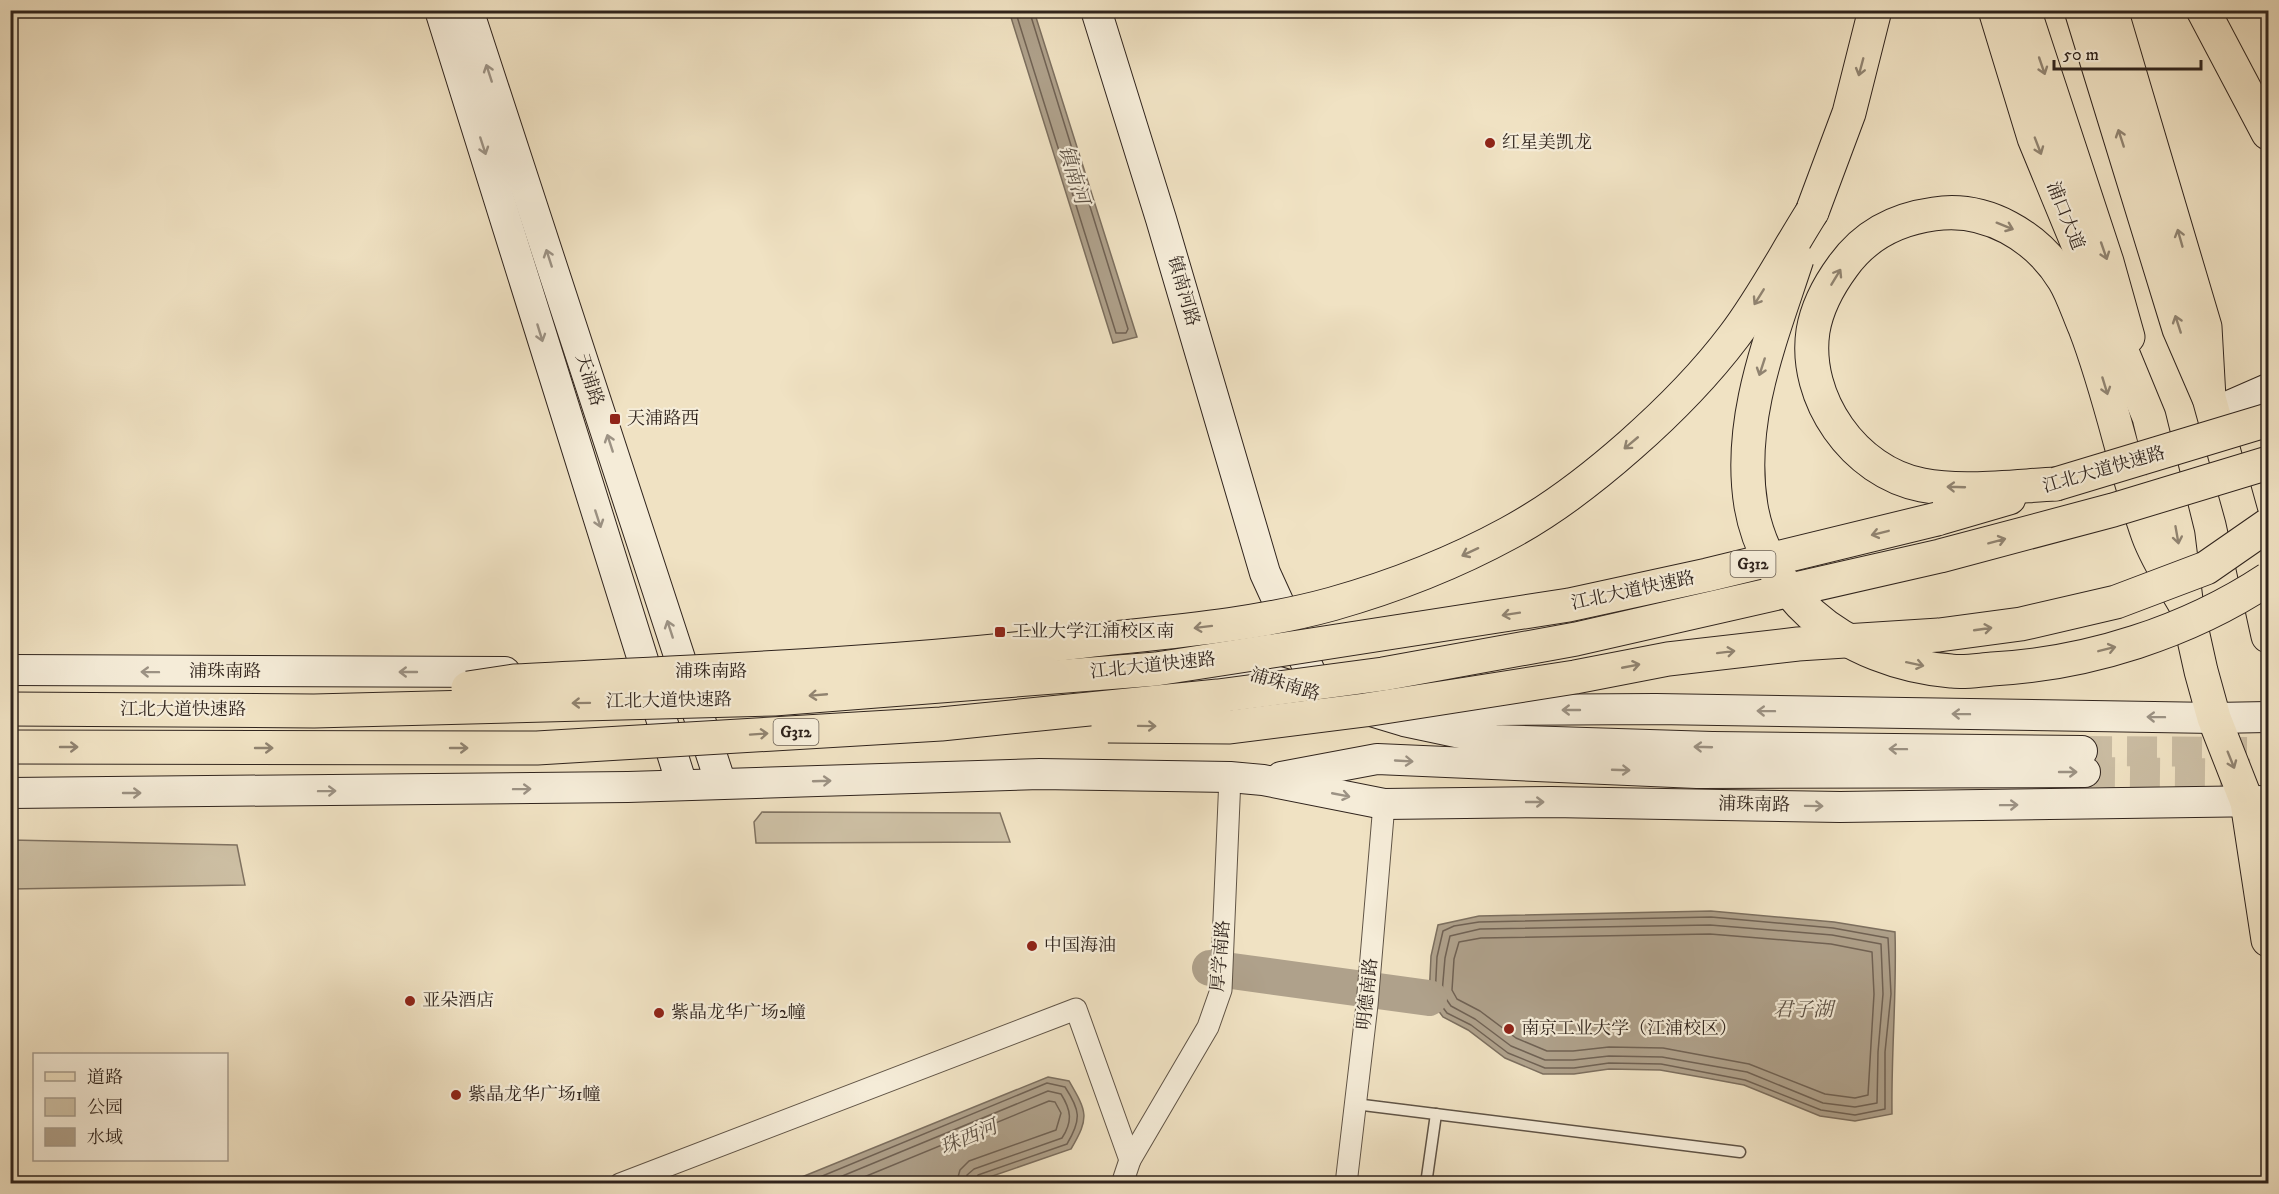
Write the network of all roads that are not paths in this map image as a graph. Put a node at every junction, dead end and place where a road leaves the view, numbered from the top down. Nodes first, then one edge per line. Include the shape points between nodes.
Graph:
1 (440, 10) edge
2 (468, 10) edge
3 (1096, 10) edge
4 (1875, 10) edge
5 (1995, 10) edge
6 (2024, 10) edge
7 (2081, 10) edge
8 (2111, 10) edge
9 (2203, 10) edge
10 (2208, 10) edge
11 (2268, 101) edge
12 (2268, 133) edge
13 (1812, 212) junction
14 (2268, 389) edge
15 (2211, 406) junction
16 (2149, 417) junction
17 (2268, 420) edge
18 (2268, 463) edge
19 (2056, 484) junction
20 (2268, 525) edge
21 (1265, 573) junction
22 (2268, 579) edge
23 (2187, 608) junction
24 (2268, 636) edge
25 (10, 670) edge
26 (646, 672) junction
27 (685, 672) junction
28 (1246, 672) junction
29 (1321, 696) junction
30 (10, 710) edge
31 (314, 711) junction
32 (2268, 717) edge
33 (2214, 718) junction
34 (1404, 722) junction
35 (941, 724) junction
36 (10, 747) edge
37 (1230, 777) junction
38 (1263, 780) junction
39 (721, 784) junction
40 (682, 785) junction
41 (10, 793) edge
42 (2258, 802) edge
43 (1384, 804) junction
44 (2268, 940) edge
45 (1355, 1104) junction
46 (1436, 1114) junction
47 (1740, 1152) dead end
48 (1130, 1160) junction
49 (620, 1184) edge
50 (1122, 1184) edge
51 (1346, 1184) edge
52 (1426, 1184) edge

1 -> 26 street
27 -> 2 street, 天浦路
3 - 21 street, 镇南河路
4 -> 13 main road via 1849,113
5 -> 16 main road, 浦口大道 via 2034,138
6 -> 16 main road, 浦口大道 via 2107,262
15 -> 7 main road via 2179,328
15 -> 8 main road via 2205,327
9 - 12 main road
10 - 11 main road
13 -> 22 main road, bridge via 1755,389 1750,415 1749,475 1750,505 1758,536 1795,600 1821,623 1860,649 1910,663 1952,671 2029,667 2111,649 2178,628
13 -> 31 main road, bridge via 1734,336 1664,415 1580,486 1489,543 1435,568 1331,604 1224,625 1030,648 846,663 514,681
14 - 15 street
15 - 24 main road via 2242,517
16 -> 23 main road, 浦口大道 via 2178,535
17 - 19 main road, 江北大道快速路 / G312, bridge
35 -> 18 main road, 江北大道快速路 / G312, bridge via 1371,676 1576,639 1940,556
19 -> 23 main road via 1922,485 1886,473 1851,444 1825,409 1813,365 1813,332 1820,306 1852,253 1878,231 1910,217 1969,212 2013,228 2063,279 2097,358 2149,537
19 -> 31 main road, 江北大道快速路 / G312, bridge via 1925,522 1569,604 1156,669 774,699
35 -> 20 main road, bridge via 1230,727 1376,708 1668,659 2021,624 2116,602 2206,568
21 - 28 street
21 - 29 street, 镇南河路
23 - 33 main road, 浦口大道
26 -> 25 street, 浦珠南路
26 - 27 street, 浦珠南路
26 - 40 street
27 - 28 street, 浦珠南路
27 - 39 street, 天浦路
28 - 29 street, 浦珠南路
29 - 34 street, 浦珠南路
30 - 31 main road, 江北大道快速路 / G312, bridge
32 - 33 street, 浦珠南路
33 -> 34 street, 浦珠南路 via 1521,710
33 -> 42 main road, 浦口大道
38 -> 34 street, 浦珠南路 via 1377,759 1697,773 2084,762 1494,740
36 -> 35 main road, 江北大道快速路 / G312, bridge via 537,748
37 - 38 street, 浦珠南路
39 -> 37 street, 浦珠南路 via 1040,774
37 - 48 street, 厚学南路 via 1221,990 1208,1027
38 -> 43 street, 浦珠南路
39 - 40 street, 浦珠南路
41 -> 40 street, 浦珠南路
43 -> 42 street, 浦珠南路 via 1551,802 1840,807
42 - 44 main road
43 - 45 street, 明德南路
45 - 46 lane
45 - 51 street, 明德南路
46 - 47 lane
46 - 52 lane
48 - 49 street via 1076,1009
48 - 50 street, 厚学南路

